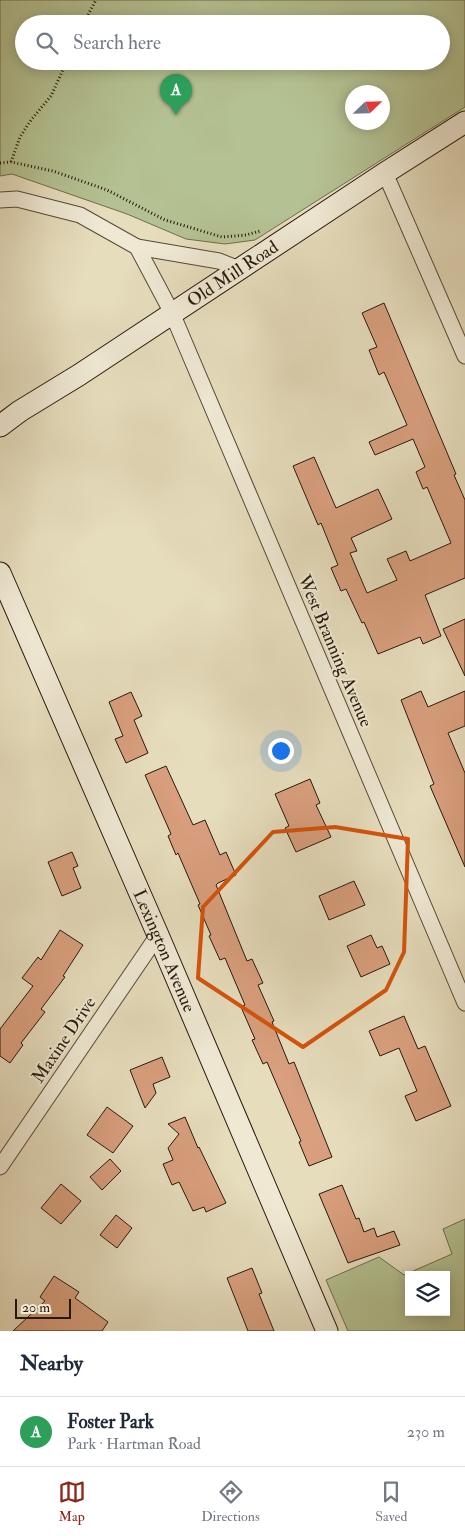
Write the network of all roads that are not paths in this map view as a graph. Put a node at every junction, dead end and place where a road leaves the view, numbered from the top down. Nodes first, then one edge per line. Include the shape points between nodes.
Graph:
1 (465, 122) edge
2 (385, 173) junction
3 (0, 200) edge
4 (137, 247) junction
5 (239, 269) junction
6 (172, 313) junction
7 (465, 356) edge
8 (0, 426) edge
9 (0, 573) edge
10 (158, 935) junction
11 (465, 1003) edge
12 (0, 1167) edge
13 (327, 1331) edge

1 - 2 street, Old Mill Road
2 - 5 street, Old Mill Road
2 - 7 street
3 - 4 street via 17,199 80,215
4 - 5 street via 220,261
4 - 6 street, West Branning Avenue
5 - 6 street, Old Mill Road
6 - 8 street, Old Mill Road
6 - 11 street, West Branning Avenue
9 - 10 street, Lexington Avenue
10 - 12 street, Maxine Drive
10 - 13 street, Lexington Avenue

